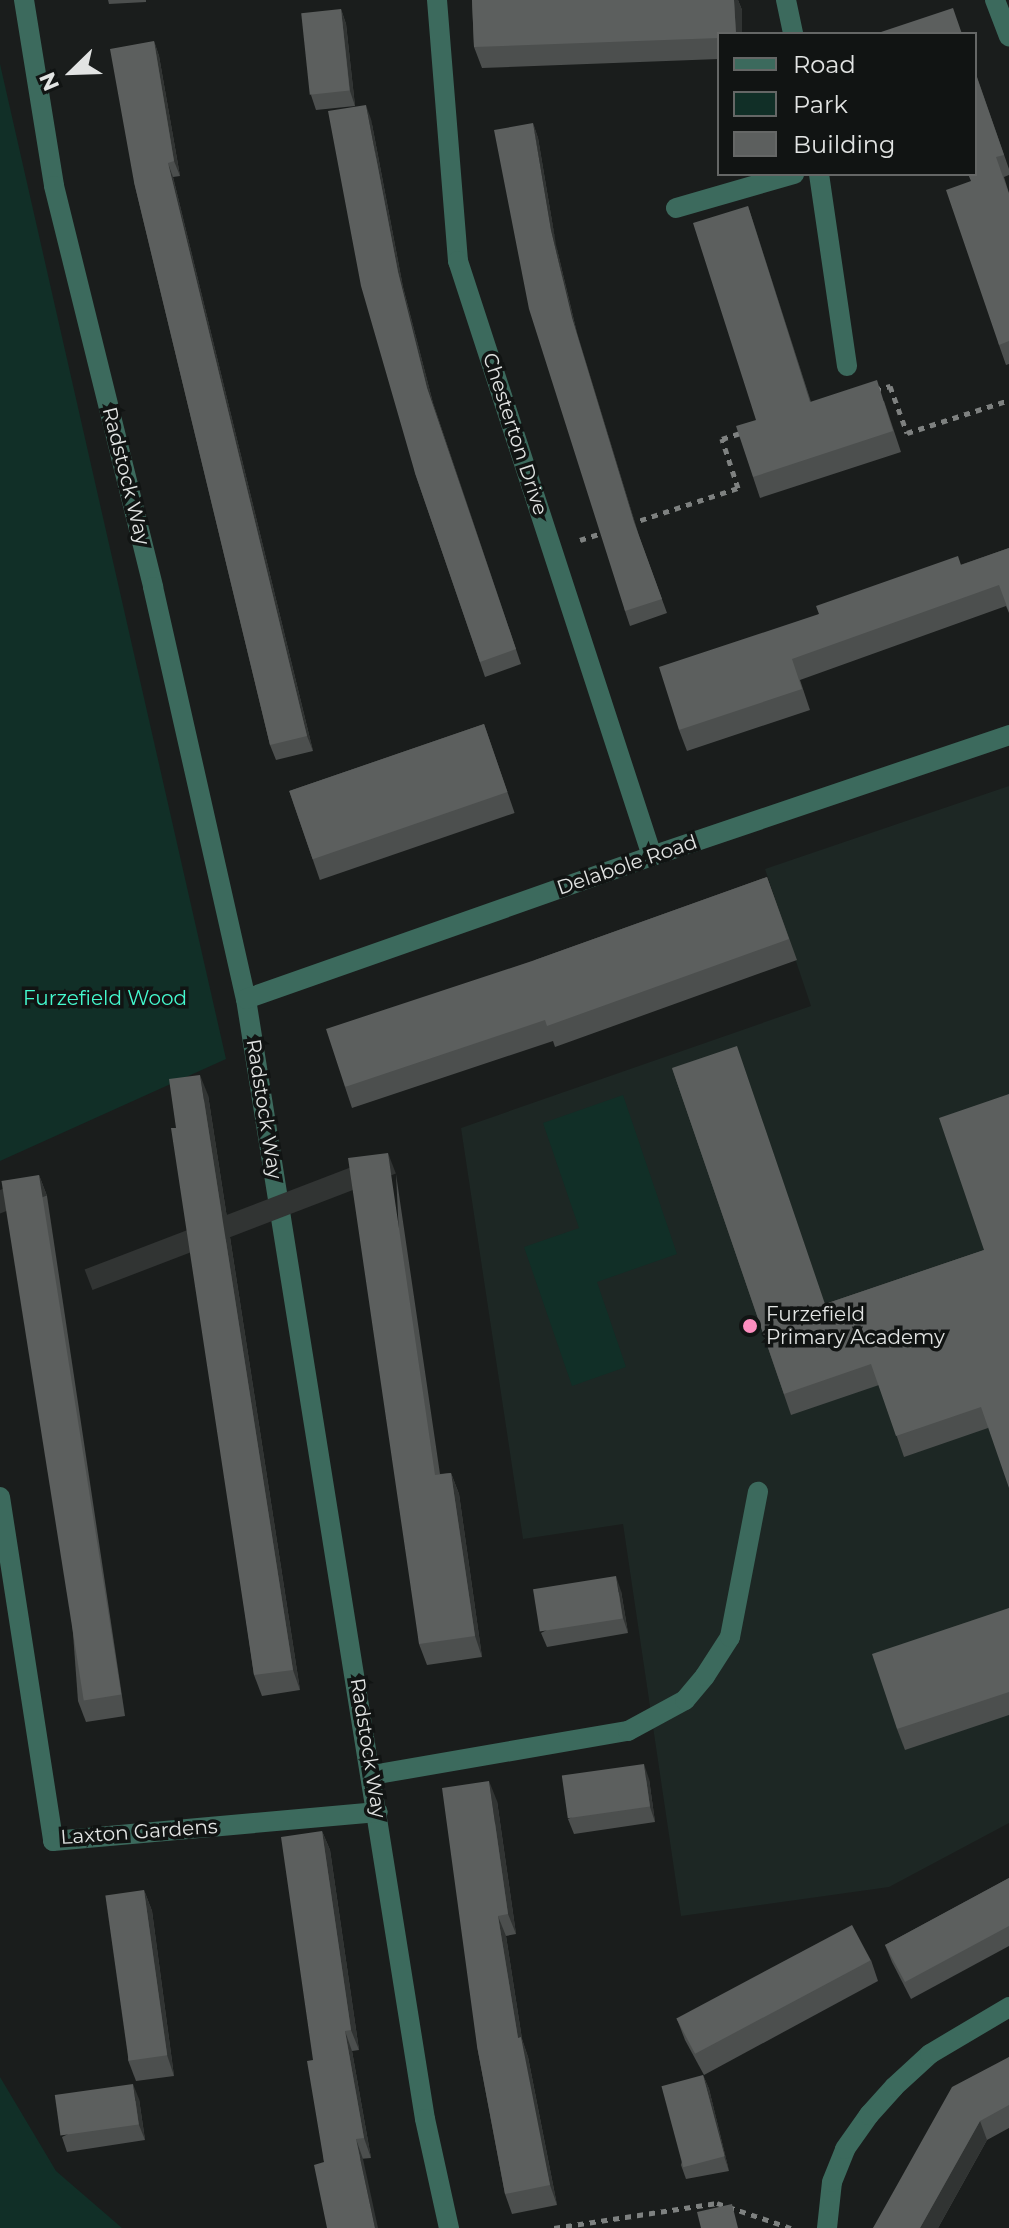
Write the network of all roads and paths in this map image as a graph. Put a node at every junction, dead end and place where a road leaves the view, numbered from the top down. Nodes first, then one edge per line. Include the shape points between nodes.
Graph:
1 (24, 0) edge
2 (437, 0) edge
3 (786, 0) edge
4 (995, 0) edge
5 (793, 32) edge
6 (1009, 36) edge
7 (787, 176) edge
8 (819, 176) edge
9 (676, 208) dead end
10 (847, 366) dead end
11 (862, 395) edge
12 (1009, 400) edge
13 (750, 430) edge
14 (626, 525) edge
15 (612, 529) edge
16 (553, 552) junction
17 (1009, 735) edge
18 (652, 856) junction
19 (246, 999) junction
20 (758, 1492) dead end
21 (0, 1497) edge
22 (372, 1775) junction
23 (378, 1812) junction
24 (1009, 2007) edge
25 (449, 2228) edge
26 (554, 2228) edge
27 (791, 2228) edge
28 (827, 2228) edge

1 - 19 street, Radstock Way via 54,186 153,587
2 - 16 street, Chesterton Drive via 458,261
3 - 5 street
4 - 6 street
7 - 9 street
8 - 10 street
11 - 12 path via 890,386 907,433
13 - 14 path via 722,439 738,488
15 - 16 path
16 - 18 street, Chesterton Drive
17 - 18 street, Delabole Road
18 - 19 street, Delabole Road
19 - 22 street, Radstock Way
20 - 22 street via 730,1637 685,1700 628,1731
21 - 23 street, Laxton Gardens via 53,1841
22 - 23 street, Radstock Way
23 - 25 street, Radstock Way via 425,2119
24 - 28 street via 930,2054 869,2115 845,2149 832,2182
26 - 27 path via 717,2203

